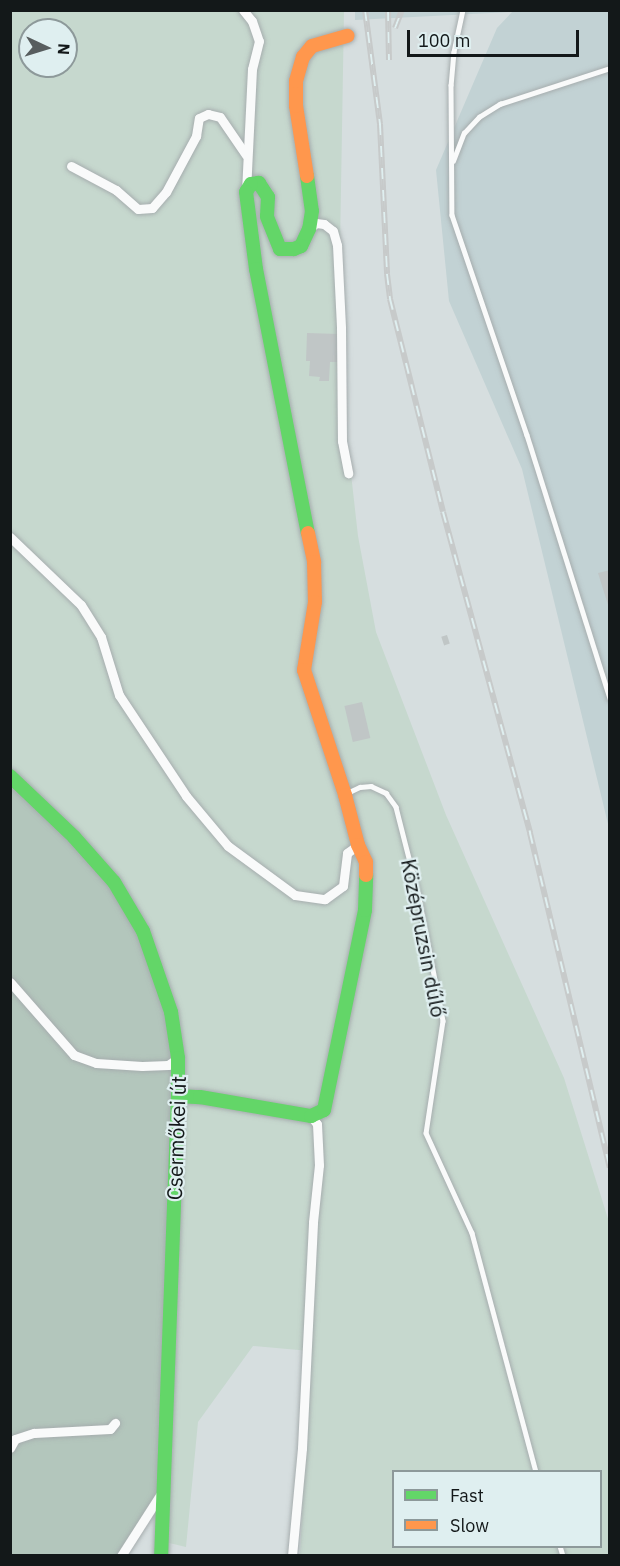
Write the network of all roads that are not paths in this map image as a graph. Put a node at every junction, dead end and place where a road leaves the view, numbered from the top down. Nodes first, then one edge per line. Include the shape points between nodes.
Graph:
1 (243, 10) edge
2 (463, 10) edge
3 (348, 36) dead end
4 (609, 68) edge
5 (246, 156) junction
6 (451, 165) junction
7 (71, 166) dead end
8 (246, 192) junction
9 (309, 229) junction
10 (348, 473) dead end
11 (10, 537) edge
12 (609, 698) edge
13 (10, 776) edge
14 (345, 795) junction
15 (358, 845) junction
16 (10, 982) edge
17 (178, 1058) junction
18 (178, 1096) junction
19 (311, 1116) junction
20 (115, 1423) dead end
21 (10, 1448) edge
22 (535, 1470) edge
23 (163, 1492) junction
24 (121, 1556) edge
25 (161, 1556) edge
26 (292, 1556) edge

1 - 5 street via 259,41 252,69
2 - 6 lane via 451,85
3 - 9 street via 312,46 303,57 297,81 296,106 312,210
4 - 6 lane via 500,104 479,117 464,133
5 - 7 street via 220,117 208,114 199,118 196,136 166,192 152,208 138,209 116,190
5 - 8 street
6 - 12 lane via 452,215 531,446
8 - 9 street via 251,183 259,183 268,196 267,216 280,249 301,246
8 - 14 street via 256,269 314,562 315,602 304,670
9 - 10 street via 316,223 324,224 333,231 337,245 342,441
11 - 15 street via 81,605 101,637 119,695 186,796 228,846 295,895 325,899 344,886 347,853
13 - 17 street, Csermőkei út via 97,862 130,907 159,972 171,1012
14 - 15 street
14 - 22 lane, Középruzsin dűlő via 371,786 386,793 396,807 418,893 443,1021 426,1133 472,1233
15 - 19 street via 366,862 365,910 324,1110
16 - 17 street via 74,1055 96,1063 142,1066 168,1065
17 - 18 street, Csermőkei út
18 - 19 street
18 - 23 street, Csermőkei út
19 - 26 street via 317,1124 319,1165
20 - 21 street via 110,1430 34,1433 15,1439
23 - 24 street
23 - 25 street, Csermőkei út

